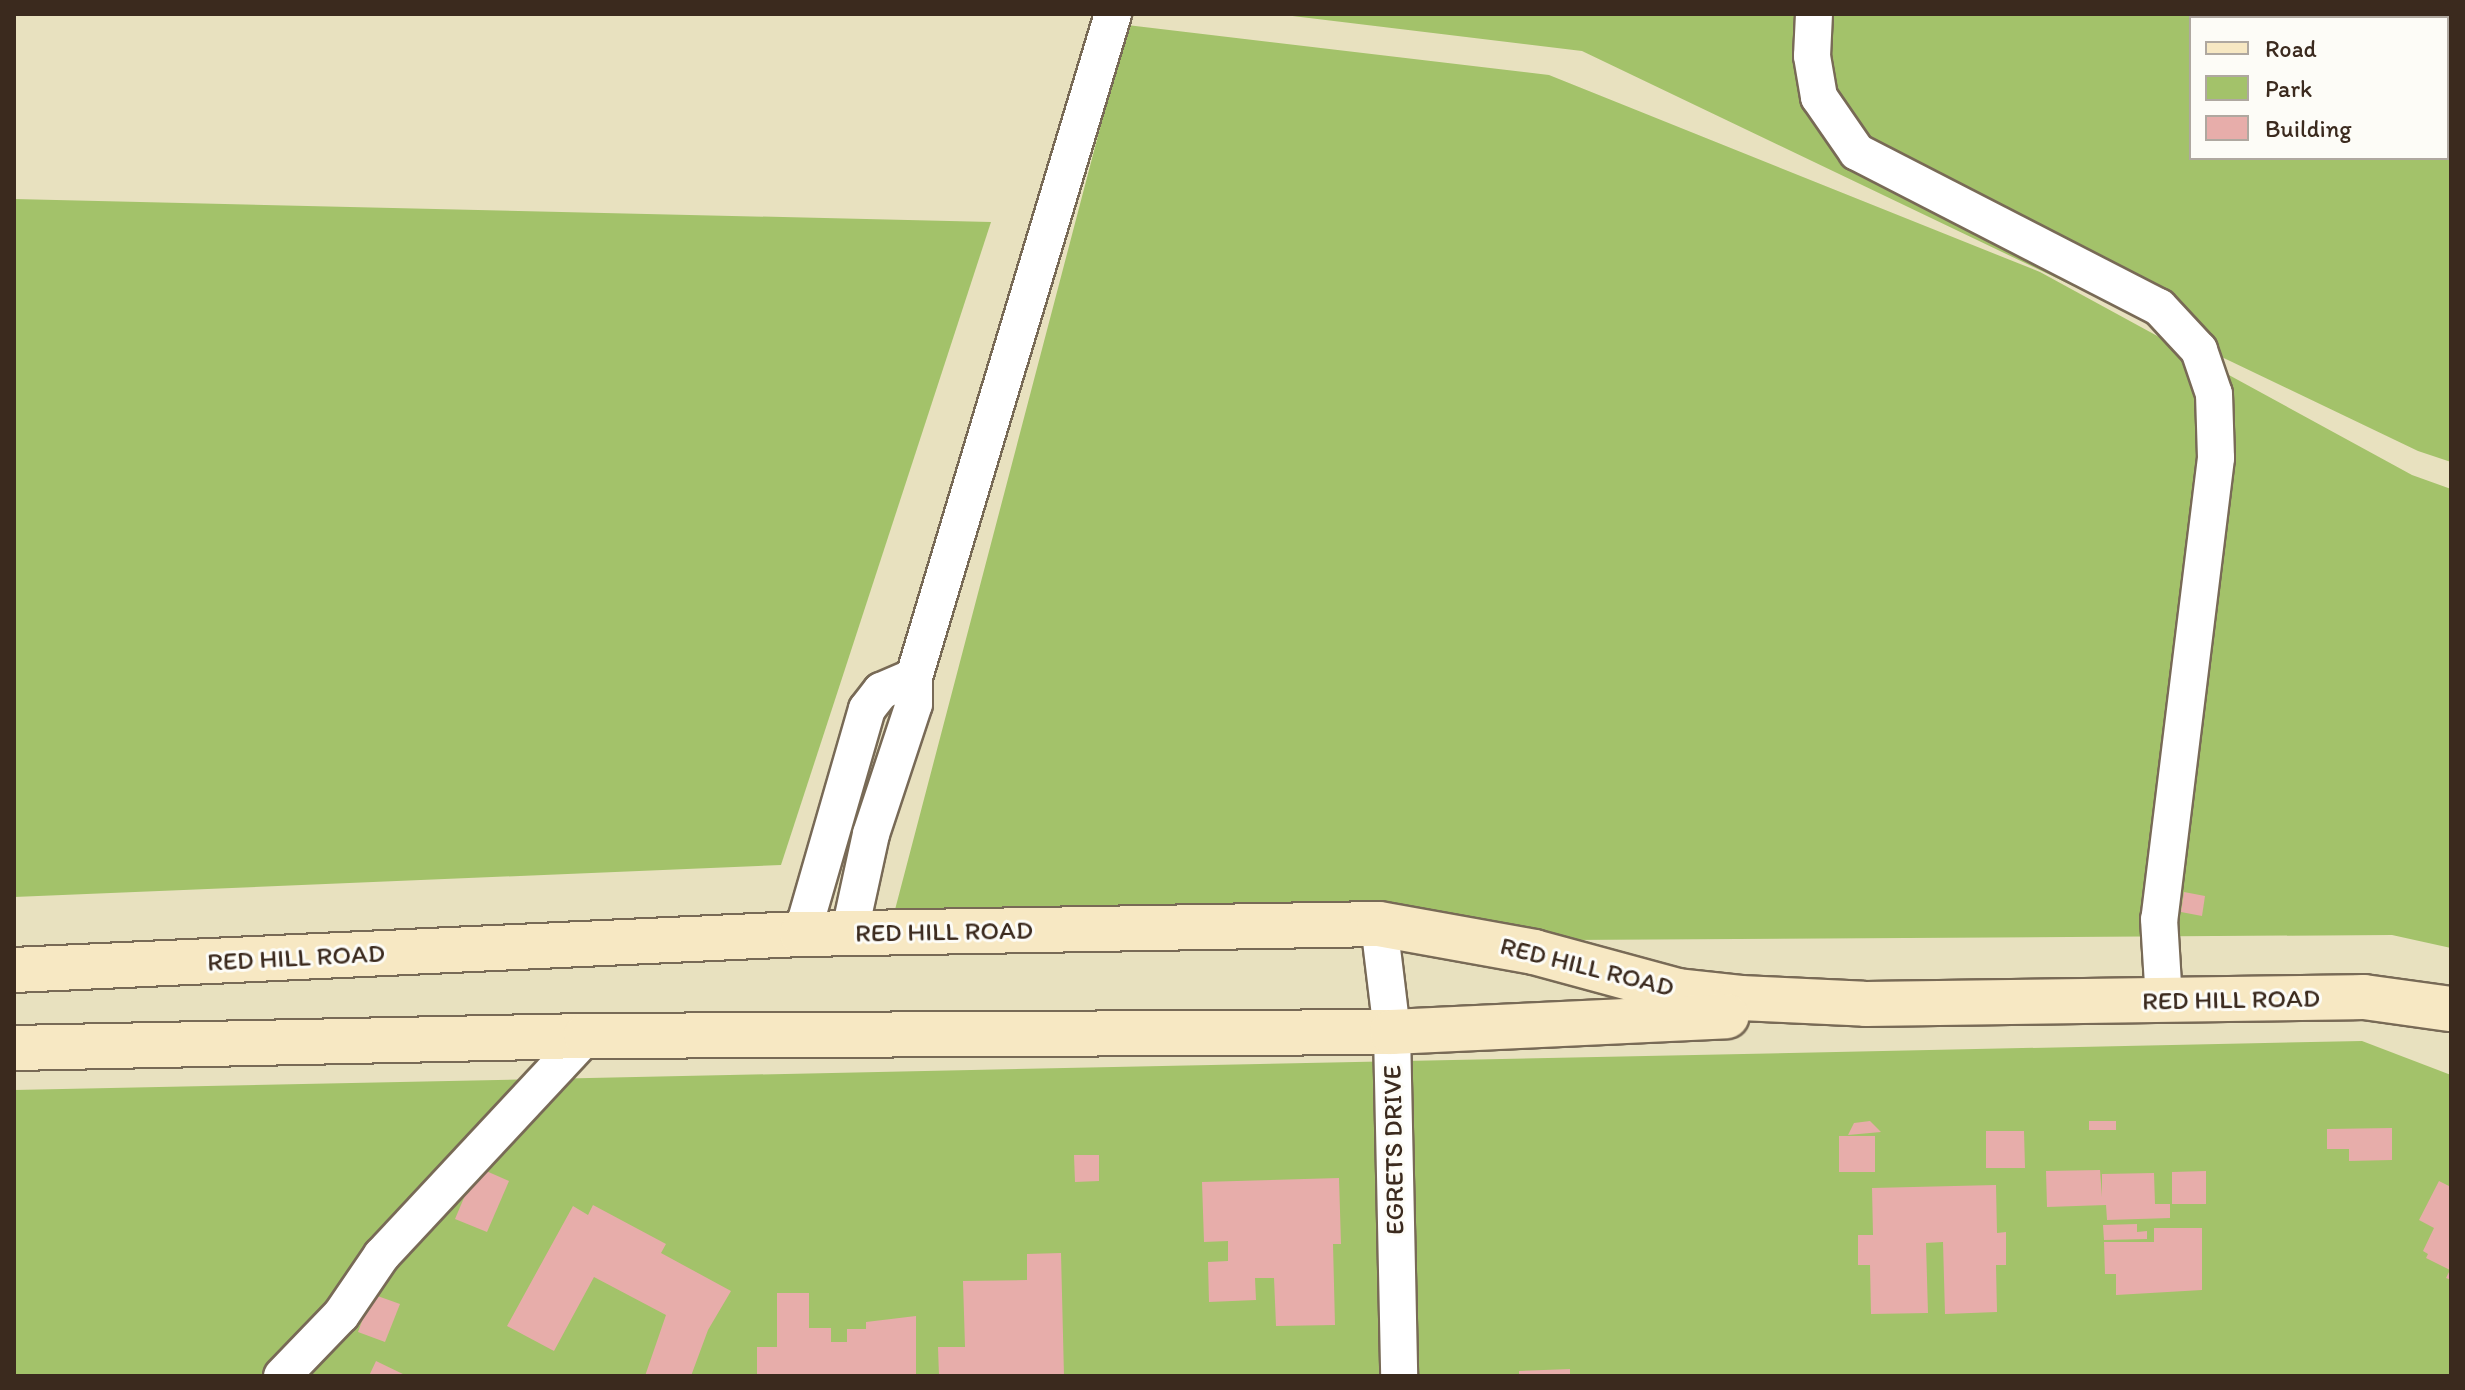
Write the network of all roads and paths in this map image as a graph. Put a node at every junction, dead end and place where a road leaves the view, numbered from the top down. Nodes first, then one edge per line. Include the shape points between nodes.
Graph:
1 (1113, 14) edge
2 (1814, 14) edge
3 (914, 677) junction
4 (1379, 924) junction
5 (802, 934) junction
6 (849, 935) junction
7 (14, 970) edge
8 (2164, 1001) junction
9 (1866, 1004) junction
10 (2451, 1009) edge
11 (1392, 1032) junction
12 (586, 1036) junction
13 (14, 1048) edge
14 (282, 1376) edge
15 (1399, 1376) edge

1 - 3 street
2 - 8 street via 1812,56 1819,97 1857,152 2159,307 2199,350 2214,394 2216,458 2159,919
3 - 5 street via 881,691 867,709
3 - 6 street via 914,704 871,834
4 - 6 main road, RED HILL ROAD
4 - 9 main road, RED HILL ROAD via 1454,934 1678,991
4 - 11 street, EGRETS DRIVE
5 - 6 main road, RED HILL ROAD
5 - 7 main road, RED HILL ROAD
8 - 9 main road, RED HILL ROAD
8 - 10 main road, RED HILL ROAD via 2364,997
9 - 11 main road, RED HILL ROAD via 1668,1021
11 - 12 main road, RED HILL ROAD
11 - 15 street, EGRETS DRIVE
12 - 13 main road, RED HILL ROAD
12 - 14 street via 382,1255 341,1315

